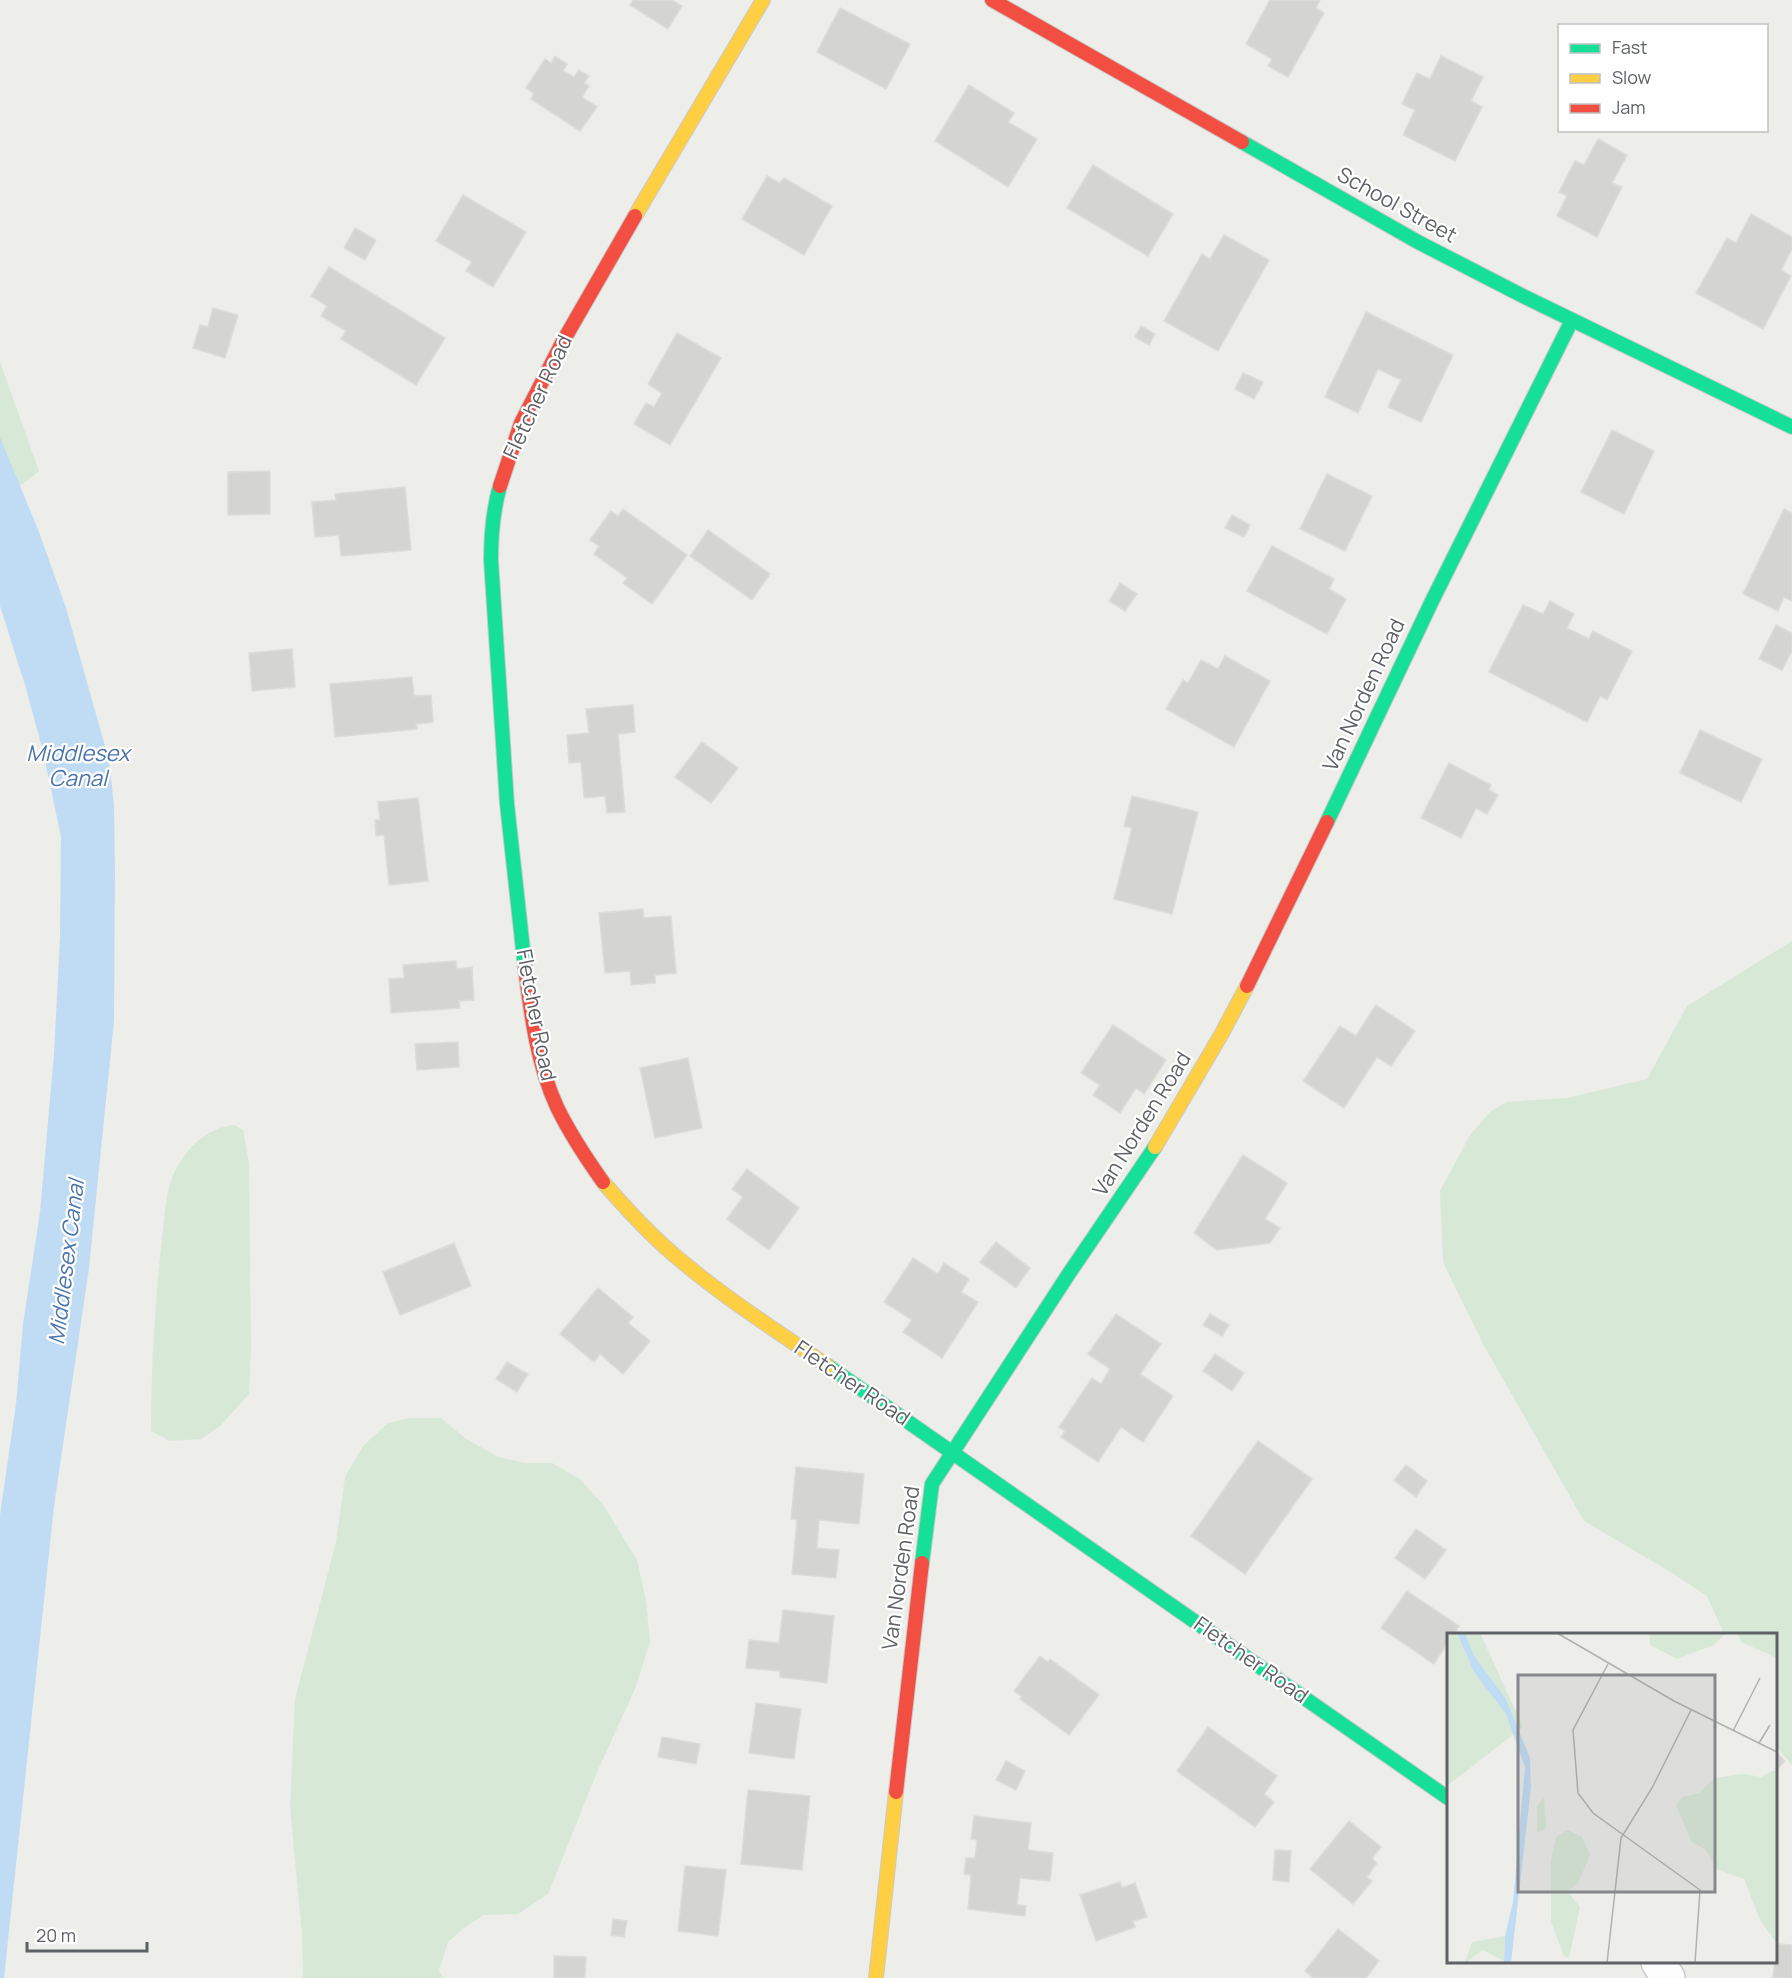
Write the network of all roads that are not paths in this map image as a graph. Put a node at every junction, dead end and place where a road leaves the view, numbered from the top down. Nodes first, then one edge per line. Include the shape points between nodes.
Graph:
1 (763, 0) edge
2 (992, 0) edge
3 (1572, 320) junction
4 (1792, 427) edge
5 (952, 1451) junction
6 (1447, 1797) edge
7 (1659, 1963) edge
8 (876, 1978) edge
9 (1668, 1978) edge

1 - 5 street, Fletcher Road via 562,343 521,423 496,500 491,560 516,900 546,1080 570,1134 603,1184 648,1232 716,1288
2 - 3 street, School Street via 1418,242
3 - 4 street, School Street
3 - 5 street, Van Norden Road via 1221,1035 1152,1153
5 - 6 street, Fletcher Road
5 - 8 street, Van Norden Road via 936,1475 930,1493
7 - 9 street

